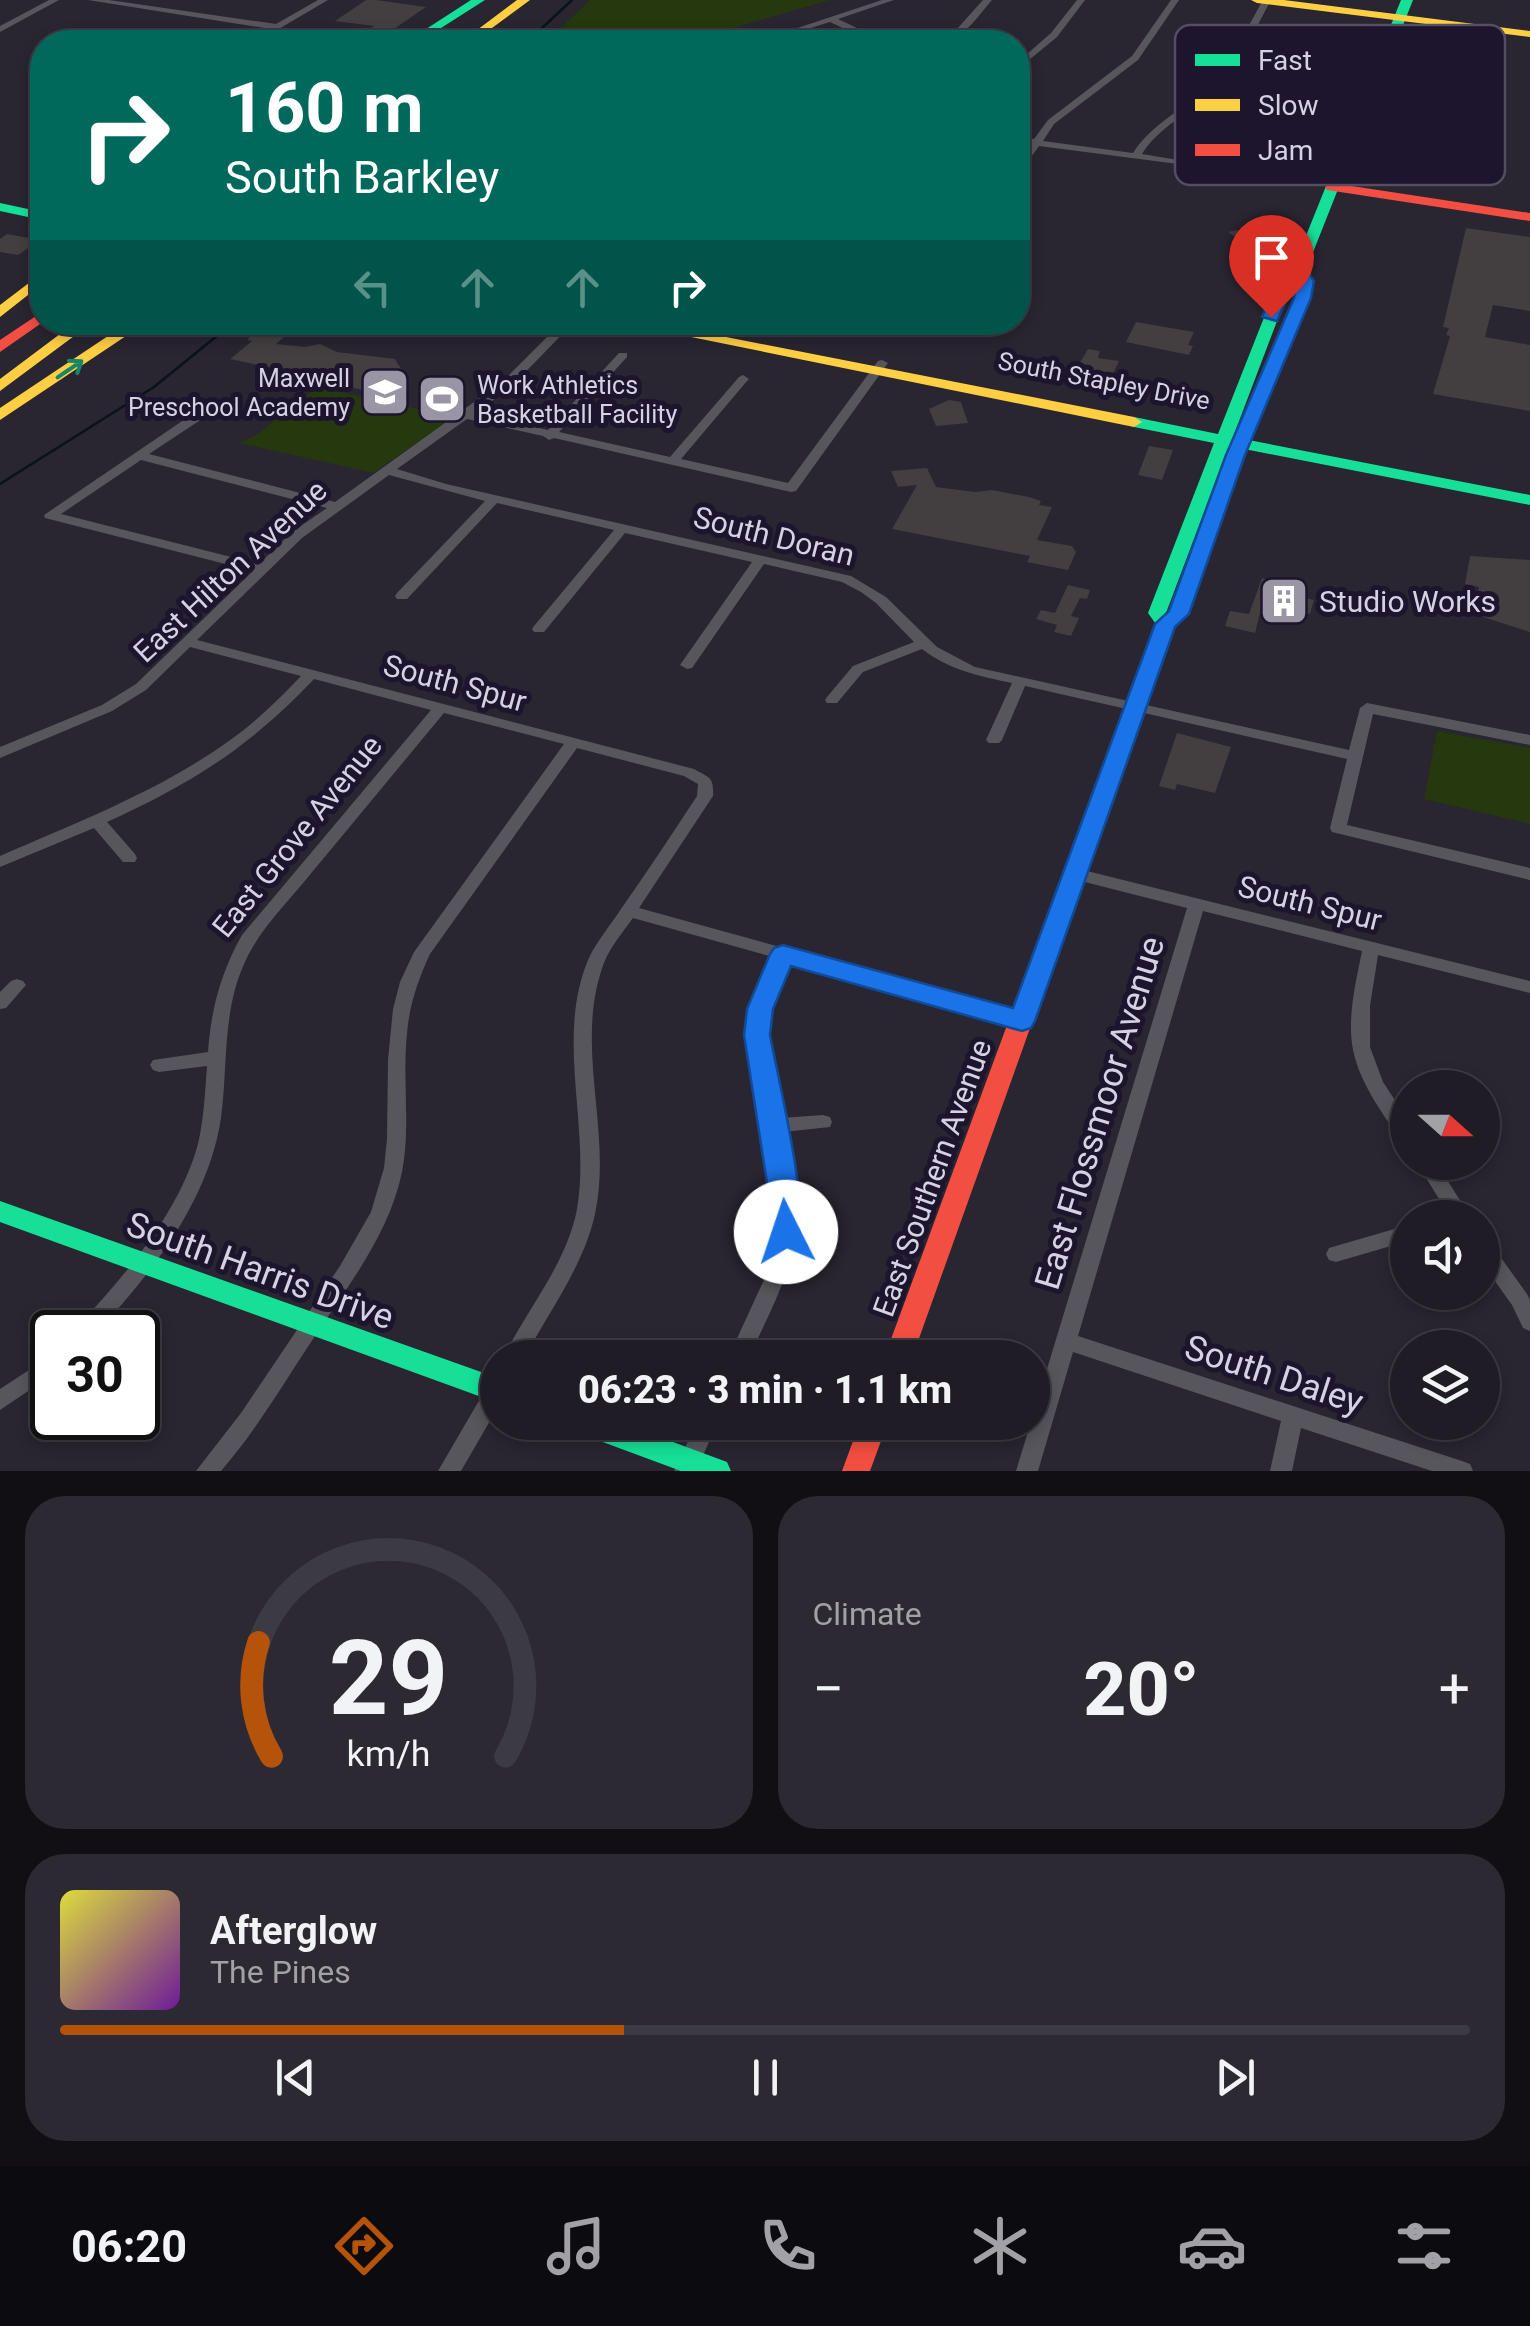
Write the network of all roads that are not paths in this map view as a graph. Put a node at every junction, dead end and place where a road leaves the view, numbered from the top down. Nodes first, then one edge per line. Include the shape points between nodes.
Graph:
1 (54, 0) edge
2 (92, 0) edge
3 (186, 0) edge
4 (324, 0) edge
5 (482, 0) edge
6 (890, 0) edge
7 (988, 0) edge
8 (1081, 0) edge
9 (1175, 0) edge
10 (1258, 0) edge
11 (1267, 0) edge
12 (520, 3) edge
13 (1404, 9) edge
14 (166, 11) junction
15 (833, 20) junction
16 (1253, 25) edge
17 (1485, 25) edge
18 (0, 29) edge
19 (1505, 29) edge
20 (432, 30) edge
21 (441, 30) edge
22 (483, 30) edge
23 (496, 30) edge
24 (799, 30) edge
25 (854, 30) edge
26 (961, 30) edge
27 (1530, 34) edge
28 (1030, 56) edge
29 (1175, 116) edge
30 (1030, 141) edge
31 (1036, 142) junction
32 (1030, 151) edge
33 (1136, 156) junction
34 (1175, 162) dead end
35 (1332, 187) joint
36 (0, 195) edge
37 (30, 200) edge
38 (0, 208) edge
39 (30, 214) edge
40 (1530, 218) edge
41 (1299, 270) junction
42 (30, 288) edge
43 (1278, 298) junction
44 (0, 313) edge
45 (30, 325) edge
46 (69, 335) edge
47 (120, 335) edge
48 (556, 335) edge
49 (698, 335) edge
50 (729, 335) edge
51 (1263, 336) junction
52 (1285, 340) junction
53 (0, 346) edge
54 (624, 355) dead end
55 (879, 367) junction
56 (1272, 372) junction
57 (744, 379) dead end
58 (0, 386) edge
59 (997, 396) junction
60 (1056, 398) junction
61 (222, 406) dead end
62 (0, 415) edge
63 (467, 415) junction
64 (549, 436) junction
65 (1233, 438) junction
66 (138, 456) junction
67 (672, 462) junction
68 (386, 470) junction
69 (1459, 481) junction
70 (1522, 486) edge
71 (494, 499) junction
72 (1530, 500) edge
73 (335, 506) junction
74 (622, 528) junction
75 (1178, 554) junction
76 (761, 559) junction
77 (262, 570) junction
78 (402, 596) dead end
79 (1185, 596) junction
80 (1166, 624) junction
81 (539, 629) dead end
82 (188, 642) junction
83 (921, 644) junction
84 (687, 665) dead end
85 (311, 674) junction
86 (1020, 681) junction
87 (832, 700) dead end
88 (1136, 706) junction
89 (440, 708) junction
90 (994, 740) dead end
91 (1530, 740) edge
92 (573, 742) junction
93 (0, 753) edge
94 (1356, 756) junction
95 (96, 820) junction
96 (129, 858) dead end
97 (0, 862) edge
98 (1076, 874) junction
99 (1530, 874) edge
100 (1197, 903) junction
101 (628, 911) junction
102 (1371, 946) junction
103 (783, 954) junction
104 (17, 985) dead end
105 (1530, 987) edge
106 (0, 1003) edge
107 (1022, 1021) junction
108 (214, 1058) junction
109 (159, 1065) dead end
110 (1390, 1101) edge
111 (823, 1122) dead end
112 (774, 1126) junction
113 (0, 1211) edge
114 (1390, 1238) edge
115 (1336, 1254) dead end
116 (141, 1262) junction
117 (1500, 1272) edge
118 (103, 1310) edge
119 (1530, 1322) edge
120 (311, 1325) junction
121 (523, 1340) edge
122 (747, 1340) edge
123 (905, 1340) edge
124 (1065, 1341) junction
125 (30, 1380) edge
126 (480, 1384) edge
127 (0, 1402) edge
128 (1293, 1415) junction
129 (480, 1418) edge
130 (625, 1440) edge
131 (699, 1440) edge
132 (867, 1440) edge
133 (687, 1466) edge
134 (208, 1471) edge
135 (448, 1471) edge
136 (717, 1471) edge
137 (856, 1471) edge
138 (1027, 1471) edge
139 (1281, 1471) edge
140 (1462, 1471) edge

1 - 18 street
2 - 14 street
3 - 14 street
4 - 14 street via 277,27
5 - 20 main road
5 - 21 main road
6 - 15 street
7 - 26 street
8 - 28 street
9 - 31 street via 1134,58 1051,122
10 - 11 main road
11 - 13 main road
11 - 16 street
12 - 22 main road
12 - 23 main road
13 - 17 main road
15 - 24 street
15 - 25 street
19 - 27 main road
29 - 33 street via 1144,140
30 - 31 street
31 - 32 street
31 - 33 street
33 - 34 street
35 - 40 main road
35 - 41 main road, East Southern Avenue
36 - 37 main road
38 - 39 main road
41 - 43 main road, East Southern Avenue via 1287,277
41 - 52 main road, East Southern Avenue via 1306,281
42 - 44 main road
43 - 51 main road, East Southern Avenue
43 - 52 main road via 1283,307 1274,335
45 - 53 main road
46 - 58 main road
62 -> 47 main road
48 - 63 street, East Hilton Avenue
49 - 55 main road, South Stapley Drive
50 - 55 main road, South Stapley Drive
51 - 56 main road via 1270,344 1264,361
51 - 65 main road, East Southern Avenue
52 - 56 main road, East Southern Avenue
54 - 64 street
55 - 59 main road, South Stapley Drive
55 - 60 main road, South Stapley Drive
55 - 67 street via 792,488
56 - 65 main road, East Southern Avenue
57 - 67 street
59 - 60 main road
59 - 65 main road, South Stapley Drive
60 - 65 main road, South Stapley Drive
61 - 66 street
63 - 64 street
63 - 68 street, East Hilton Avenue
64 - 67 street
65 - 69 main road, South Stapley Drive
65 - 69 main road, South Stapley Drive via 1404,476
65 - 75 main road, East Southern Avenue
65 - 79 main road, East Southern Avenue
66 - 73 street
66 - 77 street via 50,515
68 - 71 street, South Doran
68 - 73 street, East Hilton Avenue
69 - 70 main road
69 - 72 main road, South Stapley Drive
71 - 74 street, South Doran
71 - 78 street
73 - 77 street, East Hilton Avenue
74 - 76 street, South Doran
74 - 81 street
75 - 79 main road via 1184,558
75 - 80 main road, East Southern Avenue via 1158,614
76 - 83 street, South Doran via 869,589
76 - 84 street
77 - 82 street, East Hilton Avenue
79 - 80 main road, East Southern Avenue
80 - 88 main road, East Southern Avenue
82 - 85 street, South Spur
82 - 93 street, East Hilton Avenue via 140,688 107,708
83 - 86 street, South Doran via 953,664
83 - 87 street via 858,668
85 - 89 street, South Spur
85 - 95 street via 261,726 206,768
86 - 88 street, South Doran
86 - 90 street
88 - 94 street, South Doran
88 - 98 main road, East Southern Avenue
89 - 92 street, South Spur
89 - 108 street, East Grove Avenue via 248,939 226,985
91 - 94 street via 1367,708
92 - 101 street, South Spur via 706,782 705,796
92 - 120 street via 410,975 396,1024 394,1166 385,1200 374,1230
94 - 99 street via 1338,828
95 - 96 street
95 - 97 street
98 - 100 street, South Spur
98 - 107 main road, East Southern Avenue
100 - 102 street, South Spur
100 - 124 street, East Flossmoor Avenue
101 - 103 street
101 - 121 street via 597,960 582,1008 586,1214
102 - 105 street, South Spur
102 - 110 street via 1358,1042 1369,1076
103 - 107 street
103 - 112 street via 760,1009 757,1035
104 - 106 street
107 - 123 main road, East Southern Avenue
108 - 109 street
108 - 116 street, East Grove Avenue via 204,1156 178,1212
111 - 112 street
112 - 122 street via 786,1232 780,1270
113 - 116 main road, South Harris Drive
114 - 115 street
116 - 118 street, East Grove Avenue
116 - 120 main road, South Harris Drive
117 - 119 street
120 - 126 main road, South Harris Drive
120 - 134 street
124 - 128 street, South Daley
124 - 138 street, East Flossmoor Avenue
125 - 127 street
128 - 139 street
128 - 140 street, South Daley
129 - 135 street
130 - 133 main road
131 - 133 street
132 - 137 main road
133 - 136 main road

